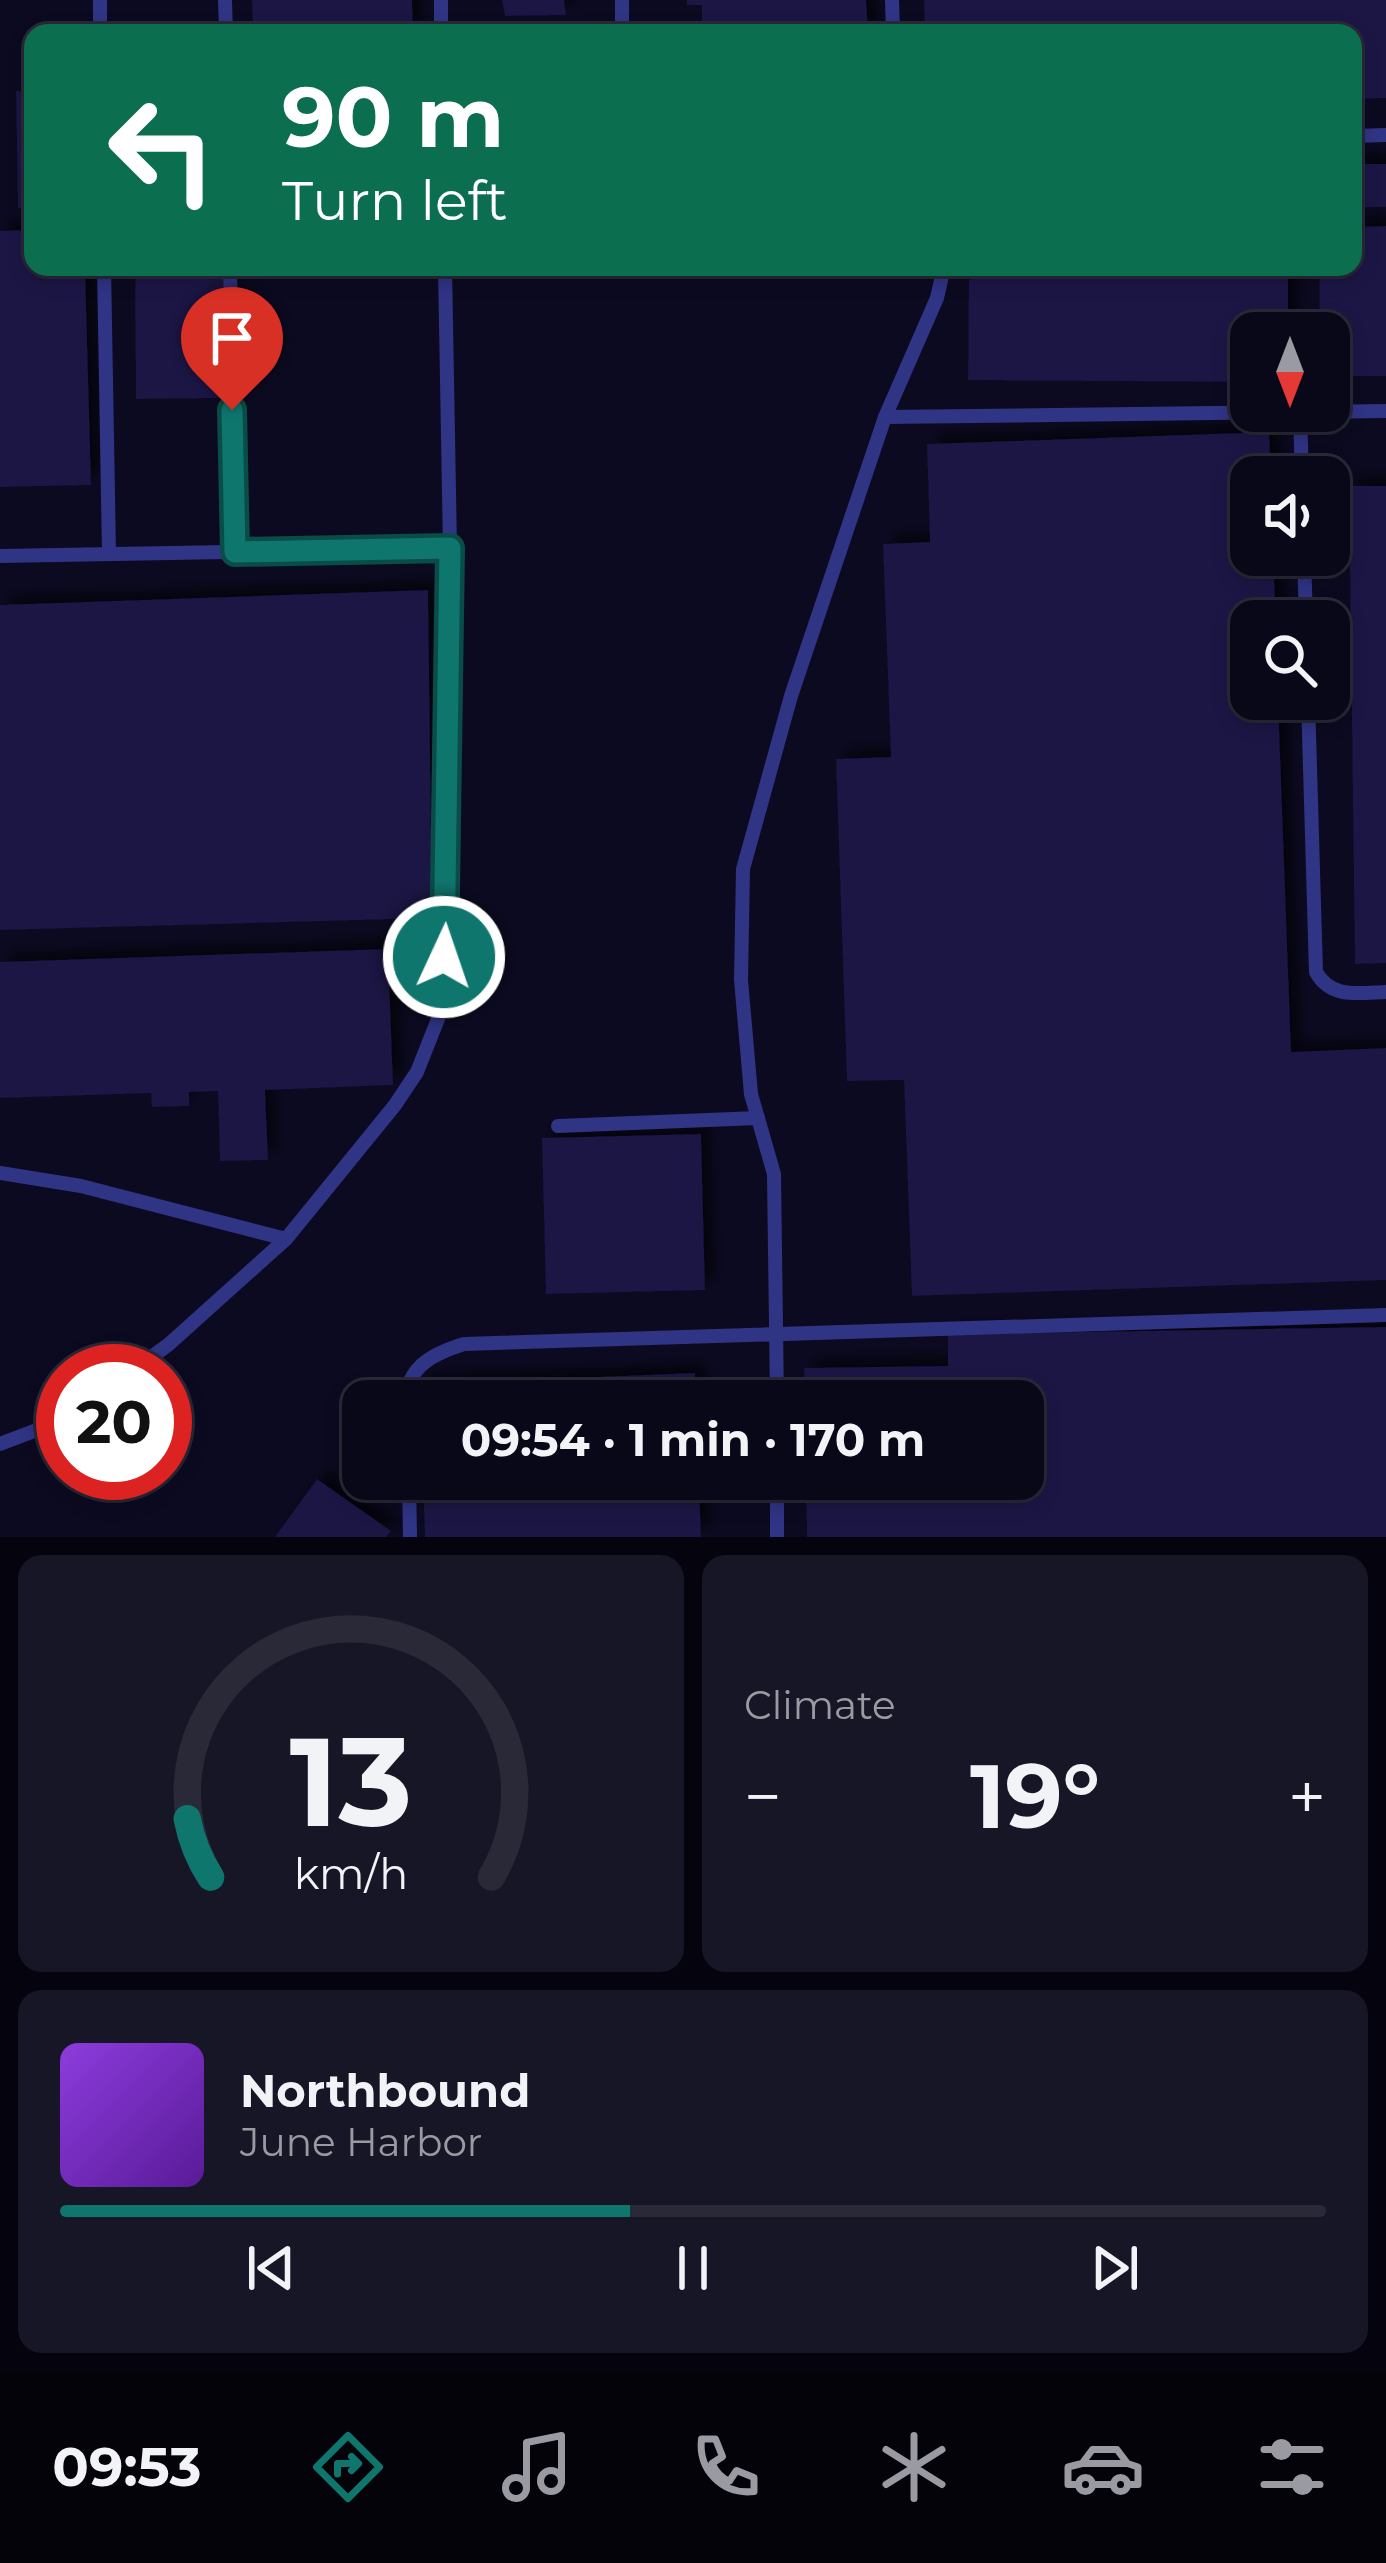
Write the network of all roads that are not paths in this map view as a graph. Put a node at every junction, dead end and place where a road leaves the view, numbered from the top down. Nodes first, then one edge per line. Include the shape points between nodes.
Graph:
1 (104, 276) edge
2 (230, 276) edge
3 (445, 276) edge
4 (942, 276) edge
5 (1350, 411) edge
6 (1386, 411) edge
7 (1230, 413) edge
8 (885, 417) junction
9 (450, 548) junction
10 (235, 552) junction
11 (109, 553) junction
12 (0, 556) edge
13 (1309, 720) edge
14 (1386, 992) edge
15 (758, 1118) junction
16 (558, 1126) dead end
17 (0, 1173) edge
18 (286, 1238) junction
19 (1386, 1316) edge
20 (776, 1335) junction
21 (169, 1344) edge
22 (409, 1380) edge
23 (777, 1380) edge
24 (36, 1430) edge
25 (0, 1444) edge
26 (409, 1500) edge
27 (777, 1500) edge
28 (410, 1537) edge
29 (777, 1537) edge

1 - 11 lane
2 - 10 lane
3 - 9 lane
4 - 8 lane
5 - 6 lane
7 - 8 lane
8 - 15 lane via 791,696 743,869 741,980
9 - 10 lane
9 - 18 lane via 438,1018 395,1105
10 - 11 lane
11 - 12 lane
13 - 14 lane via 1316,971 1335,992
15 - 16 lane
15 - 20 lane via 774,1174
17 - 18 lane
18 - 21 lane
19 - 20 lane
20 - 22 lane via 464,1344 436,1353
20 - 23 lane
24 - 25 lane
26 - 28 lane
27 - 29 lane

